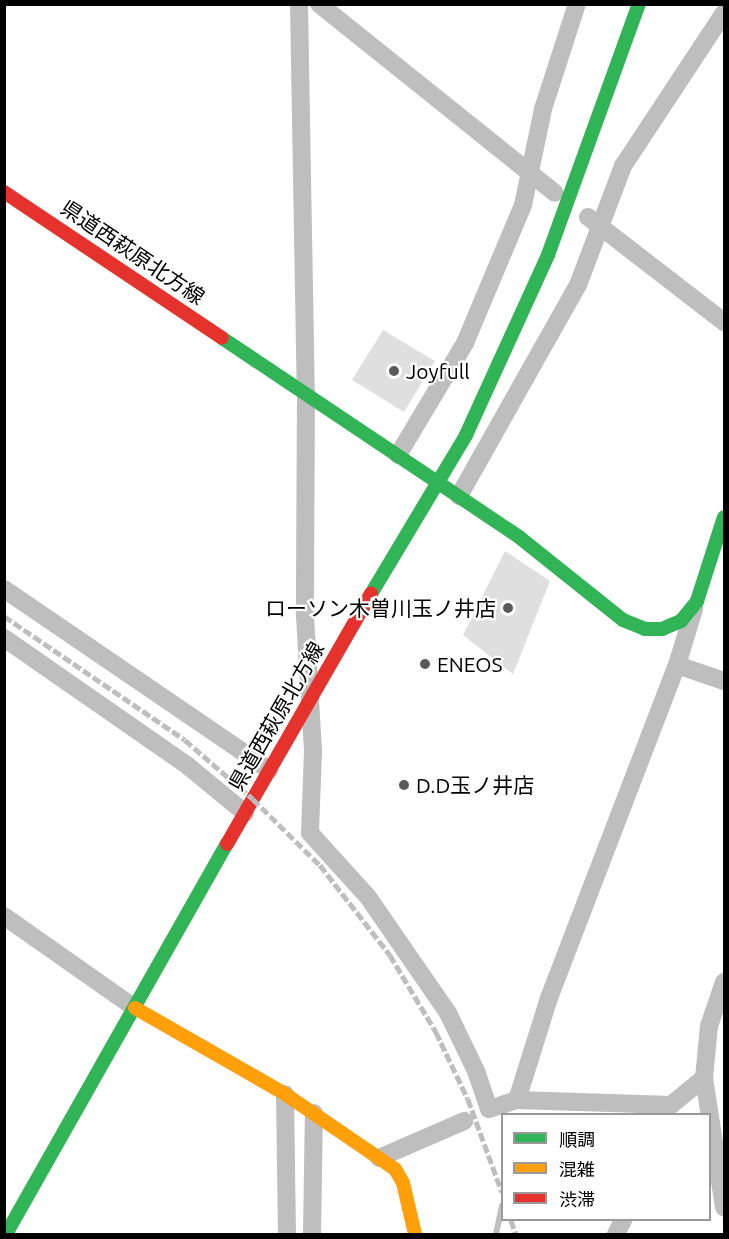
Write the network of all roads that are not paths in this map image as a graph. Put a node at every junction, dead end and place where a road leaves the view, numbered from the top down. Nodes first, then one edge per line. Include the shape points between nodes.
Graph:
1 (299, 4) edge
2 (577, 4) edge
3 (639, 4) edge
4 (323, 6) edge
5 (724, 14) edge
6 (532, 176) junction
7 (4, 192) edge
8 (555, 193) dead end
9 (595, 223) junction
10 (724, 321) edge
11 (306, 393) junction
12 (398, 455) junction
13 (439, 482) junction
14 (459, 496) junction
15 (724, 517) edge
16 (4, 589) edge
17 (697, 601) junction
18 (4, 638) edge
19 (676, 665) junction
20 (724, 681) edge
21 (308, 701) junction
22 (269, 770) junction
23 (245, 813) junction
24 (5, 917) edge
25 (724, 982) edge
26 (135, 1008) junction
27 (704, 1078) junction
28 (285, 1094) junction
29 (517, 1101) junction
30 (666, 1110) edge
31 (314, 1113) junction
32 (709, 1113) edge
33 (464, 1121) dead end
34 (711, 1123) edge
35 (379, 1158) junction
36 (724, 1207) edge
37 (6, 1234) edge
38 (287, 1234) edge
39 (312, 1234) edge
40 (415, 1234) edge

1 - 11 street
2 - 6 street via 543,109
3 - 13 main road via 548,255 499,368
4 - 6 street
5 - 9 street via 623,166
6 - 8 street
6 - 12 street via 465,343
7 - 11 main road, 県道西萩原北方線
9 - 10 street
9 - 14 street via 578,285
11 - 12 main road, 県道西萩原北方線
11 - 21 street via 303,510
12 - 13 main road, 県道西萩原北方線
13 - 14 main road
13 - 21 main road, 県道西萩原北方線
14 - 17 main road via 519,537 623,620 645,629 663,629 681,621
15 - 17 main road
16 - 22 street
17 - 19 street
18 - 23 street via 188,766
19 - 20 street
19 - 29 street via 549,998
21 - 22 main road, 県道西萩原北方線
21 - 29 street via 313,751 310,833 368,897 448,1013 489,1109
22 - 23 main road, 県道西萩原北方線
23 - 26 main road, 県道西萩原北方線
24 - 26 street
25 - 27 street via 710,1026
26 - 28 main road
26 - 37 main road, 県道西萩原北方線
27 - 30 street
27 - 32 street
28 - 31 main road
28 - 38 street
29 - 30 street
31 - 35 main road
31 - 39 street
33 - 35 street
34 - 36 street
35 - 40 main road via 400,1175

